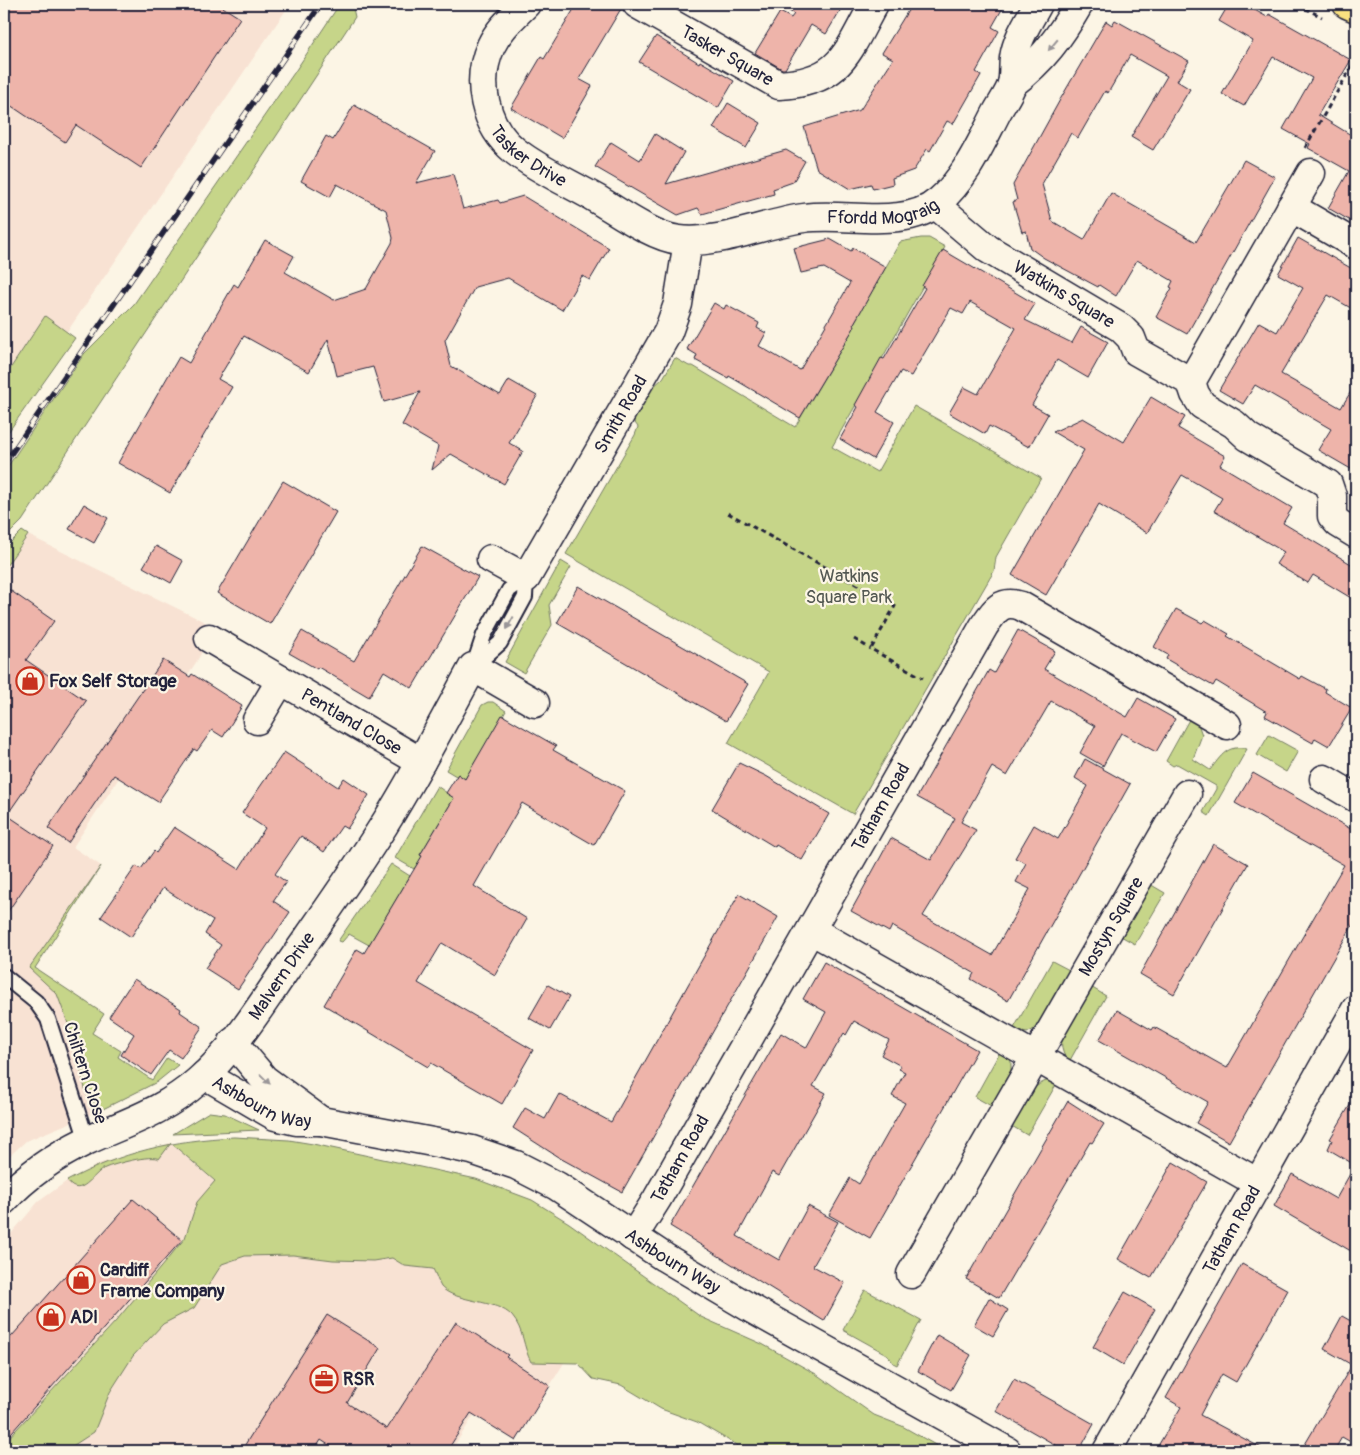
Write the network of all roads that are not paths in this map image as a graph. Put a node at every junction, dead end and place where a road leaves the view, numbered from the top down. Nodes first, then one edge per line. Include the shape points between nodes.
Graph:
1 (526, 4) edge
2 (637, 4) edge
3 (874, 4) edge
4 (1038, 4) edge
5 (1079, 4) edge
6 (1012, 84) junction
7 (1307, 161) road end
8 (936, 204) junction
9 (1291, 207) junction
10 (688, 241) junction
11 (1356, 245) edge
12 (1192, 382) junction
13 (1356, 534) edge
14 (491, 558) dead end
15 (526, 578) junction
16 (209, 638) dead end
17 (473, 668) junction
18 (281, 680) junction
19 (535, 703) dead end
20 (257, 720) dead end
21 (1227, 726) dead end
22 (421, 762) junction
23 (1324, 779) dead end
24 (1187, 794) dead end
25 (1356, 798) edge
26 (811, 930) junction
27 (4, 976) edge
28 (1356, 1009) edge
29 (233, 1042) junction
30 (1035, 1058) junction
31 (205, 1075) junction
32 (321, 1121) junction
33 (87, 1141) junction
34 (1258, 1183) junction
35 (4, 1200) edge
36 (633, 1237) junction
37 (911, 1274) dead end
38 (1007, 1451) edge
39 (1106, 1451) edge

1 - 10 street, Tasker Drive via 503,27 491,47 485,67 485,107 496,129 513,150 534,164 655,232
2 - 3 street, Tasker Square via 779,84 798,84 827,74 840,63
4 - 6 street, Ffordd Mograig via 1022,32 1014,57
5 -> 6 street, Ffordd Mograig via 1060,36 1035,67
6 - 8 street, Ffordd Mograig via 965,170
7 - 9 street
8 - 10 street, Ffordd Mograig via 903,216 806,217
8 - 12 street, Watkins Square via 988,249 1111,321 1131,338 1136,351
9 - 11 street
9 - 12 street
10 - 15 street, Smith Road via 678,304 668,332
12 - 13 street via 1202,405 1234,424 1248,437 1328,484 1332,516
14 - 15 street
15 - 17 lane via 525,597 500,643
16 - 18 street, Pentland Close
17 - 19 street
17 - 22 street, Malvern Drive
18 - 20 street, Pentland Close
18 - 22 street, Pentland Close
21 - 26 street, Tatham Road via 1020,606 1001,605 984,626
22 - 29 street, Malvern Drive via 354,873
23 - 25 street
24 - 30 street, Mostyn Square
26 - 30 street
26 - 36 street, Tatham Road
27 - 33 lane, Chiltern Close via 36,1002 48,1019
28 - 34 street, Tatham Road
29 - 31 street, Malvern Drive
29 -> 32 street, Ashbourn Way via 264,1079
30 - 34 street
30 - 37 street, Mostyn Square
31 - 32 street, Ashbourn Way via 275,1116 296,1121
31 - 33 street, Malvern Drive via 156,1112
32 - 36 street, Ashbourn Way via 494,1156 557,1186
33 - 35 street, Malvern Drive via 38,1169
34 - 39 street, Tatham Road
36 - 38 street, Ashbourn Way via 832,1355

